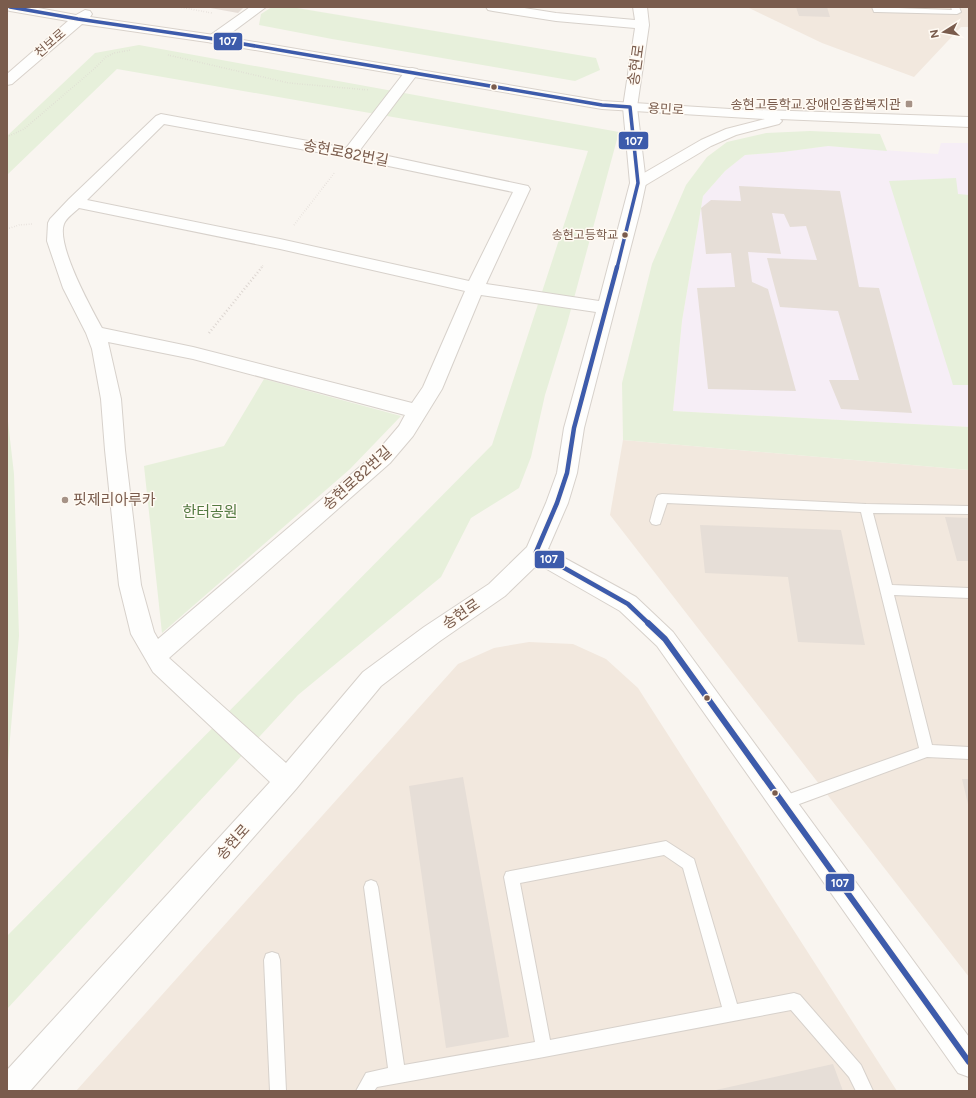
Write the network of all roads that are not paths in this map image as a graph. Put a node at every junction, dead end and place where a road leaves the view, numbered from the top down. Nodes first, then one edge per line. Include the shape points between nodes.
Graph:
1 (10, 7) edge
2 (94, 7) edge
3 (259, 7) edge
4 (493, 7) edge
5 (640, 7) edge
6 (876, 7) edge
7 (955, 7) edge
8 (557, 12) edge
9 (78, 19) junction
10 (642, 25) junction
11 (214, 39) junction
12 (412, 72) junction
13 (7, 81) edge
14 (630, 107) junction
15 (801, 114) junction
16 (969, 122) edge
17 (350, 153) junction
18 (638, 183) junction
19 (75, 202) junction
20 (475, 288) junction
21 (606, 308) junction
22 (95, 333) junction
23 (417, 410) junction
24 (866, 508) junction
25 (969, 510) edge
26 (656, 521) dead end
27 (536, 552) junction
28 (887, 590) junction
29 (969, 592) edge
30 (155, 656) junction
31 (927, 751) junction
32 (969, 753) edge
33 (287, 782) junction
34 (783, 803) junction
35 (371, 887) dead end
36 (272, 960) dead end
37 (732, 1013) junction
38 (544, 1049) junction
39 (969, 1062) edge
40 (397, 1075) junction
41 (9, 1091) edge
42 (278, 1091) edge
43 (364, 1091) edge
44 (865, 1091) edge

1 - 9 street, 용민로
2 - 9 street, 천보로
3 - 11 street
4 - 8 street
5 - 10 street, 송현로
6 - 7 lane via 877,10 957,12
8 - 10 street
9 - 11 street, 용민로
9 - 13 street, 천보로
10 - 14 street, 송현로
11 - 12 street, 용민로
12 - 14 street, 용민로 via 602,105
12 - 17 street
14 - 15 street, 용민로
14 - 18 street, 송현로
15 - 16 street, 용민로
15 - 18 street via 731,132 706,143
17 - 19 street, 송현로82번길 via 160,119
17 - 20 street, 송현로82번길 via 522,189
18 - 21 street, 송현로
19 - 20 street via 280,244
19 - 22 street, 송현로82번길 via 56,223 55,241 72,288
20 - 21 street
20 - 23 street, 송현로82번길 via 432,389
21 - 27 street, 송현로 via 574,428 567,473
22 - 23 street via 193,353
22 - 30 street, 송현로82번길 via 101,349 111,399 114,450 130,585 143,634
23 - 30 street, 송현로82번길 via 406,431 383,458
24 - 25 lane
24 - 26 lane via 662,498
24 - 28 lane
27 - 33 street, 송현로 via 497,590 372,679
27 - 34 street via 628,604 665,639
28 - 29 lane
28 - 31 lane
30 - 33 street, 송현로82번길 via 161,665
31 - 32 lane
31 - 34 lane
33 - 41 street, 송현로
34 - 39 street
35 - 40 lane
36 - 42 lane
37 - 38 lane
37 - 38 lane via 689,864 666,848 511,878
37 - 44 lane via 794,1002 855,1072
38 - 40 lane
40 - 43 lane via 372,1079

